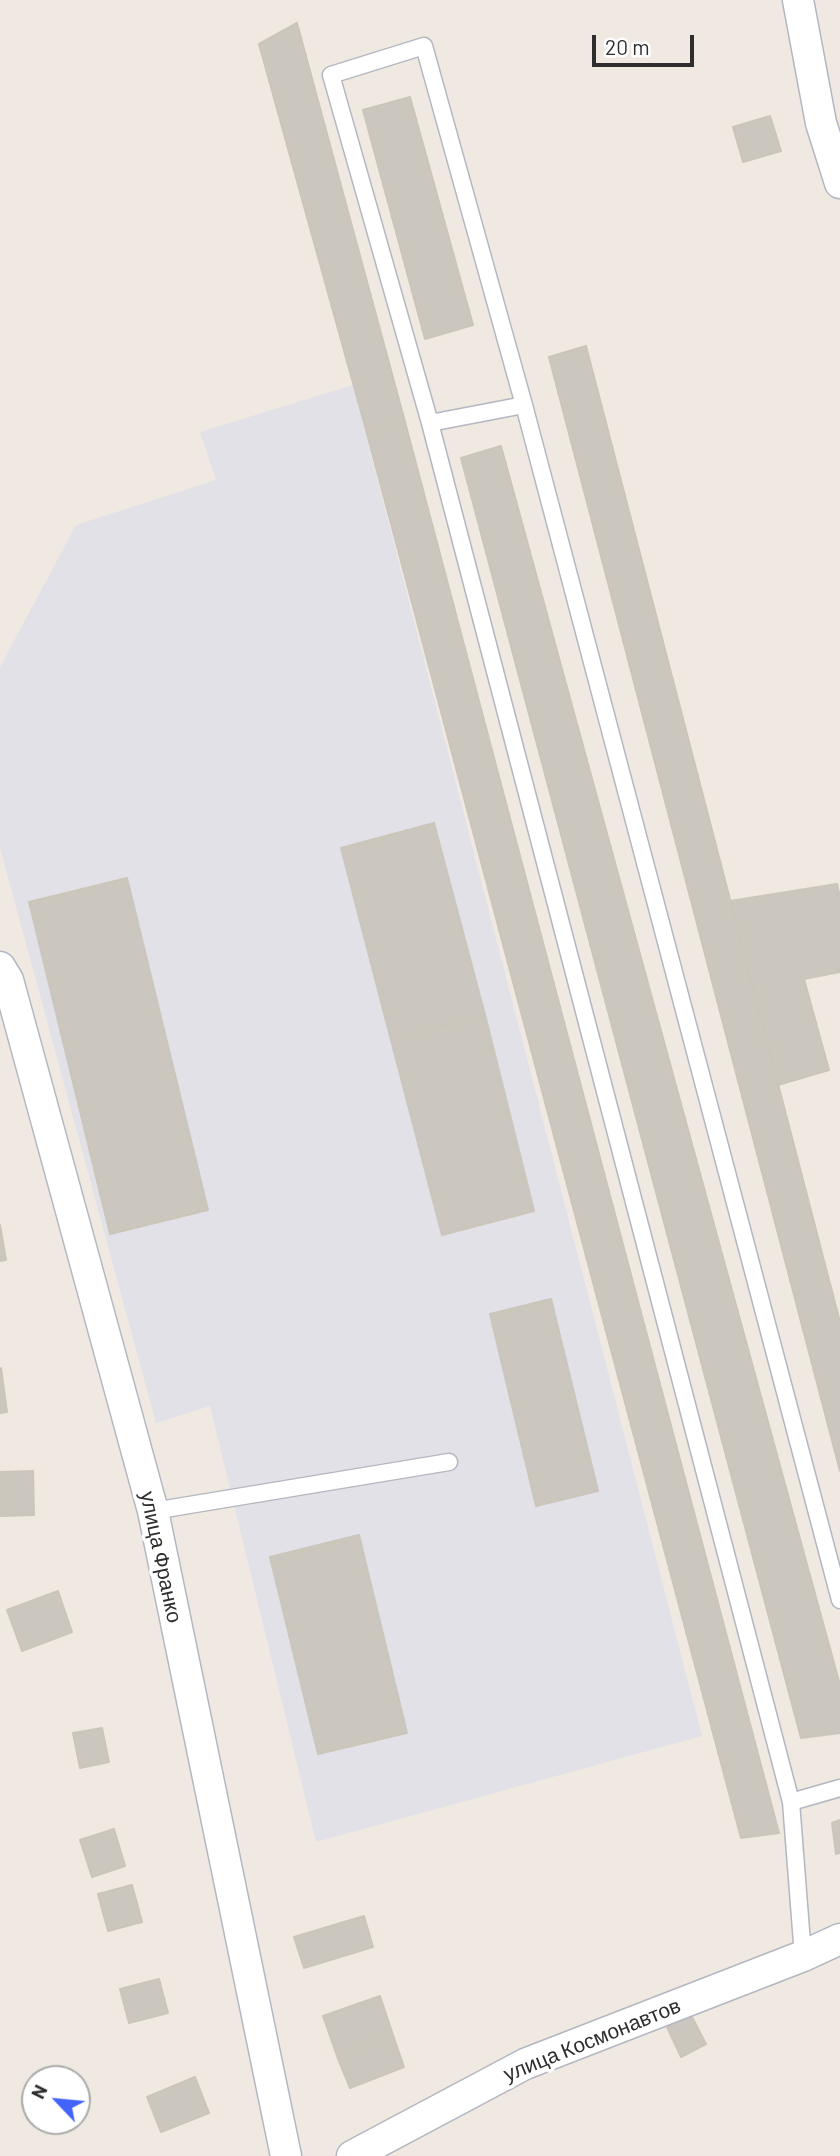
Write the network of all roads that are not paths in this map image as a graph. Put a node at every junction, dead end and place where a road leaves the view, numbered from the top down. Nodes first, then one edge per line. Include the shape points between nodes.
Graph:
1 (798, 0) edge
2 (840, 183) edge
3 (524, 405) junction
4 (430, 423) junction
5 (0, 967) edge
6 (449, 1462) dead end
7 (153, 1511) junction
8 (840, 1600) edge
9 (840, 1788) edge
10 (791, 1802) junction
11 (840, 1939) edge
12 (803, 1956) junction
13 (286, 2156) edge
14 (352, 2156) edge

1 - 2 street via 821,123
3 - 4 lane
3 - 4 lane via 424,46 331,75
3 - 8 lane
4 - 10 lane
5 - 7 street, улица Франко via 8,980
6 - 7 lane
7 - 13 street, улица Франко
9 - 10 lane
10 - 12 lane
11 - 12 street, улица Космонавтов
12 - 14 street, улица Космонавтов via 525,2064

